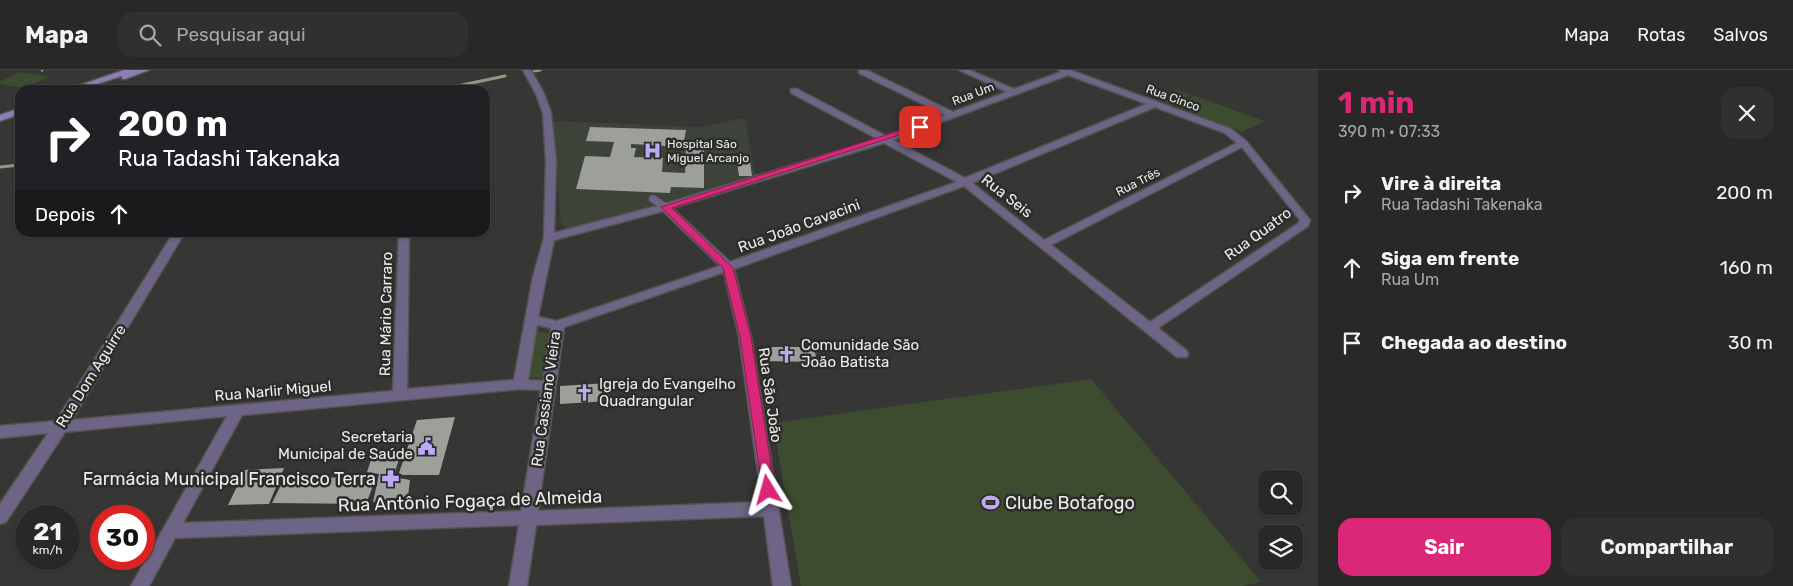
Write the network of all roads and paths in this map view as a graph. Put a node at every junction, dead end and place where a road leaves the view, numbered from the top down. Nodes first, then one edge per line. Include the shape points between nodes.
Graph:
1 (41, 70) edge
2 (132, 70) edge
3 (145, 70) edge
4 (963, 70) edge
5 (862, 71) dead end
6 (1066, 71) edge
7 (44, 72) dead end
8 (529, 74) edge
9 (86, 85) edge
10 (100, 85) edge
11 (794, 91) dead end
12 (1014, 92) junction
13 (1154, 104) junction
14 (15, 108) edge
15 (0, 113) edge
16 (15, 113) edge
17 (953, 115) junction
18 (0, 118) edge
19 (887, 139) junction
20 (1243, 143) junction
21 (965, 182) junction
22 (653, 199) dead end
23 (665, 207) junction
24 (177, 237) edge
25 (404, 237) edge
26 (549, 238) junction
27 (1044, 244) junction
28 (728, 268) junction
29 (532, 320) junction
30 (558, 325) junction
31 (1149, 328) junction
32 (1182, 354) dead end
33 (520, 384) junction
34 (549, 386) junction
35 (400, 395) junction
36 (237, 411) junction
37 (60, 427) junction
38 (0, 432) edge
39 (770, 509) junction
40 (0, 517) edge
41 (528, 519) junction
42 (170, 531) junction
43 (140, 586) edge
44 (518, 586) edge
45 (782, 586) edge

1 - 7 path
2 - 9 main road
3 - 10 main road
4 - 12 street
5 - 17 street
6 - 12 street, Rua Um
6 - 13 street, Rua Cinco
8 - 26 street, Rua Cassiano Vieira via 547,113 551,161
11 - 19 street, Rua Seis
12 - 17 street, Rua Um
13 - 20 street, Rua Cinco via 1228,131
13 - 21 street, Rua João Cavacini
14 - 15 main road
16 - 18 main road
17 - 19 street, Rua Um
19 - 21 street, Rua Seis
19 - 23 street, Rua Um
20 - 27 street, Rua Três
20 - 31 street, Rua Quatro via 1299,212 1304,224
21 - 27 street, Rua Seis
21 - 28 street, Rua João Cavacini
22 - 23 lane
23 - 26 street, Rua Um
23 - 28 street
24 - 37 street, Rua Dom Aguirre
25 - 35 street, Rua Mário Carraro
26 - 29 street, Rua Cassiano Vieira
27 - 31 street, Rua Seis
28 - 30 street, Rua João Cavacini
28 - 39 street, Rua São João via 745,337
29 - 30 street, Rua Cassiano Vieira
29 - 33 street, Rua Cassiano Vieira
30 - 34 street, Rua Cassiano Vieira
31 - 32 street, Rua Seis
33 - 34 street, Rua Narlir Miguel
33 - 35 street, Rua Narlir Miguel
34 - 41 street, Rua Cassiano Vieira
35 - 36 street, Rua Narlir Miguel
36 - 37 street, Rua Narlir Miguel
36 - 42 street
37 - 38 street, Rua Narlir Miguel
37 - 40 street, Rua Dom Aguirre
39 - 41 street, Rua Antônio Fogaça de Almeida
39 - 45 street, Rua São João
41 - 42 street, Rua Antônio Fogaça de Almeida
41 - 44 street, Rua Cassiano Vieira
42 - 43 street

